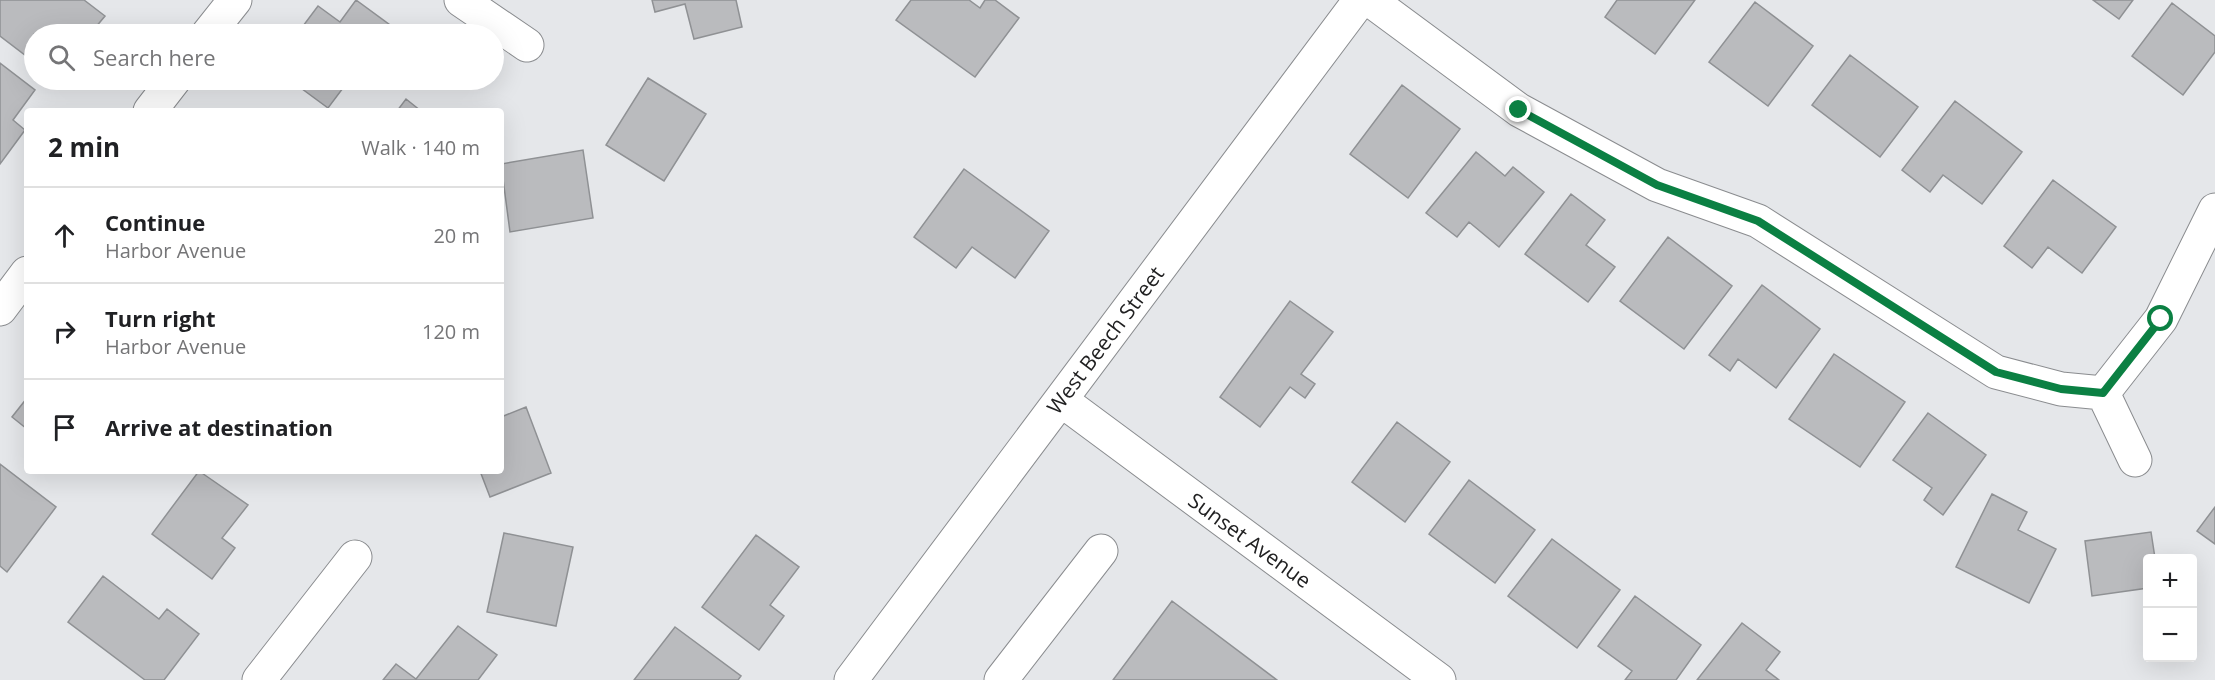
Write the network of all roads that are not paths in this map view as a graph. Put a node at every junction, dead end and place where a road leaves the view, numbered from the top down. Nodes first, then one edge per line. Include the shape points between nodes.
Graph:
1 (235, 0) edge
2 (461, 0) edge
3 (1360, 0) edge
4 (1370, 0) edge
5 (216, 24) edge
6 (496, 24) edge
7 (504, 29) edge
8 (527, 45) dead end
9 (166, 90) edge
10 (152, 108) edge
11 (2215, 210) edge
12 (24, 277) edge
13 (0, 309) edge
14 (2103, 393) junction
15 (1060, 400) junction
16 (2135, 460) dead end
17 (1101, 552) dead end
18 (355, 557) dead end
19 (868, 674) edge
20 (259, 680) edge
21 (1001, 680) edge
22 (1439, 680) edge

1 - 5 street
2 - 6 street
3 - 15 street, West Beech Street
4 - 14 street via 1519,110 1657,185 1758,221 1996,372 2061,389
7 - 8 street
9 - 10 street
11 - 14 street via 2161,319
12 - 13 street
14 - 16 street
15 - 19 street, West Beech Street
15 - 22 street, Sunset Avenue
17 - 21 street
18 - 20 street

